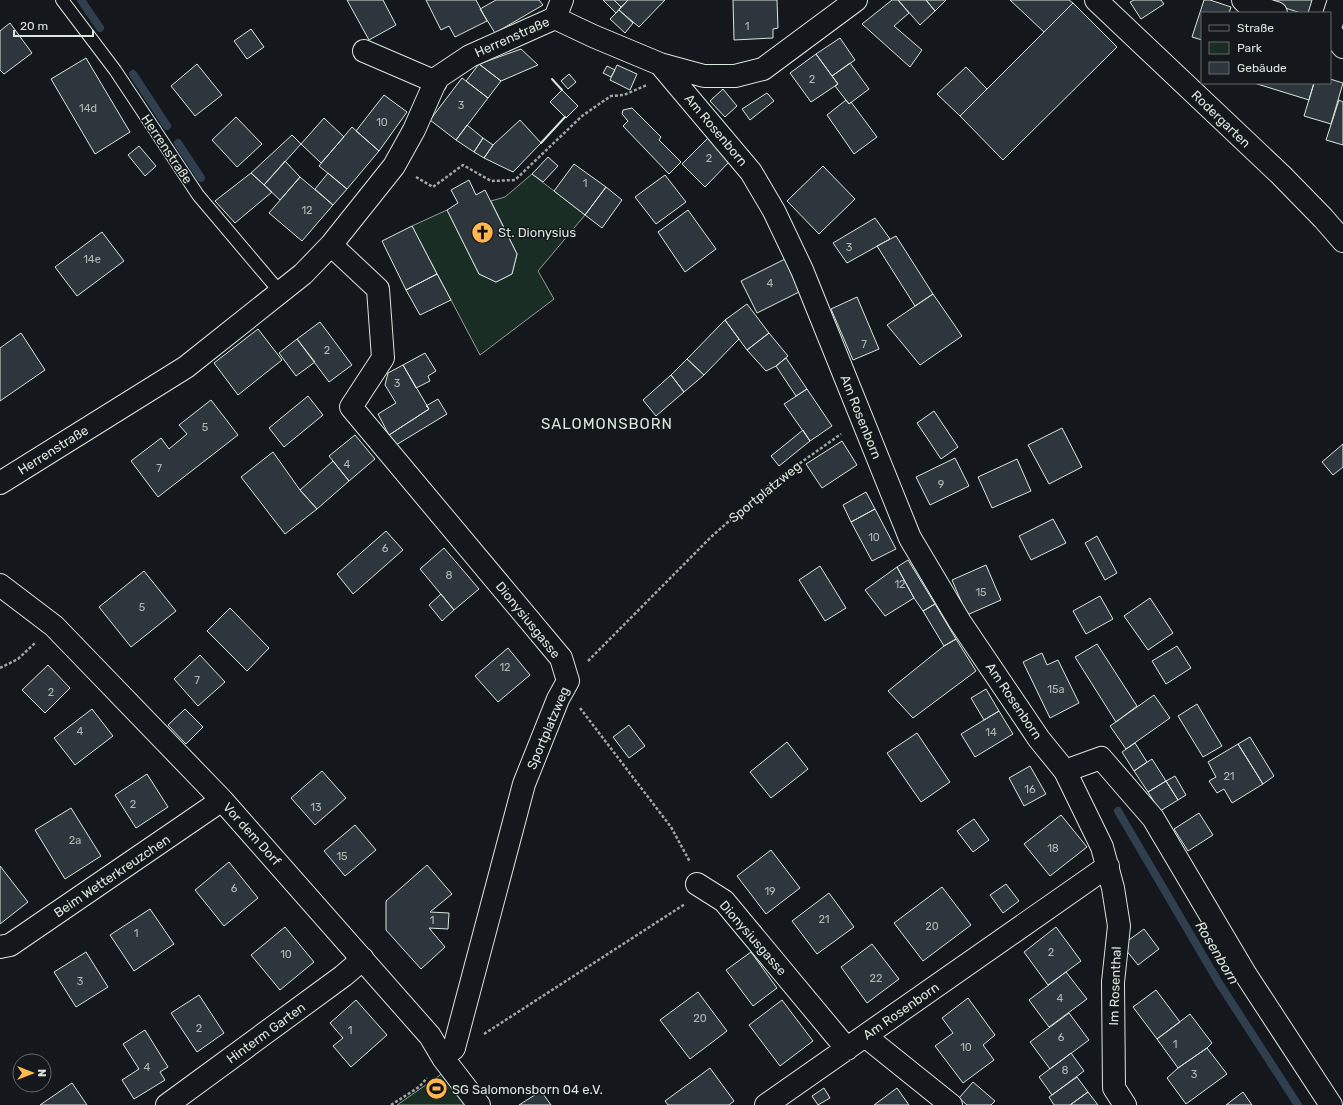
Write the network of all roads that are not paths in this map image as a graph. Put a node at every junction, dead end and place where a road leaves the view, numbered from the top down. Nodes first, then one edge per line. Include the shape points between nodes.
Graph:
1 (62, 0) edge
2 (856, 0) edge
3 (1096, 0) edge
4 (1243, 0) edge
5 (1340, 0) edge
6 (558, 9) edge
7 (1273, 12) edge
8 (1331, 26) edge
9 (1331, 30) edge
10 (1343, 47) edge
11 (364, 51) dead end
12 (660, 64) junction
13 (436, 82) junction
14 (1343, 241) edge
15 (331, 245) junction
16 (280, 292) junction
17 (0, 482) edge
18 (0, 585) edge
19 (568, 681) joint
20 (1065, 771) junction
21 (222, 800) junction
22 (1108, 866) junction
23 (697, 884) road end
24 (0, 947) edge
25 (363, 959) junction
26 (865, 1036) junction
27 (847, 1049) junction
28 (448, 1053) junction
29 (167, 1105) edge
30 (479, 1105) edge
31 (766, 1105) edge
32 (951, 1105) edge
33 (1125, 1105) edge
34 (1331, 1105) edge

1 - 16 lane, Herrenstraße via 115,70 198,195
2 - 12 street, Herrenstraße via 762,69 735,76 704,76
3 - 14 street, Rodergarten via 1281,175
4 - 7 street via 1247,4
5 - 8 street
6 - 12 street, Herrenstraße via 593,36
6 - 13 street, Herrenstraße via 470,56 437,78
9 - 10 street
11 - 13 street
12 - 20 street, Am Rosenborn via 751,172 774,212 802,270 910,538 960,622 1039,739
13 - 15 street, Herrenstraße via 394,166
15 - 16 street, Herrenstraße via 303,274
15 - 19 street, Dionysiusgasse via 378,289 383,358 351,407 561,658
16 - 17 street, Herrenstraße via 186,367
18 - 21 street, Vor dem Dorf via 54,626
19 - 28 street, Sportplatzweg via 558,699 524,784
20 - 22 street, Am Rosenborn via 1102,847
20 - 34 street via 1101,758 1153,818 1246,976
21 - 24 street, Beim Wetterkreuzchen via 10,945
21 - 25 street, Vor dem Dorf
22 - 26 street, Am Rosenborn
22 - 33 street, Im Rosenthal via 1118,926 1113,982 1114,1088
23 - 27 street, Dionysiusgasse via 724,901
25 - 28 street, Vor dem Dorf
25 - 29 street, Hinterm Garten
26 - 27 street, Am Rosenborn
26 - 32 street
27 - 31 street, Am Rosenborn
28 - 30 street, Vor dem Dorf

